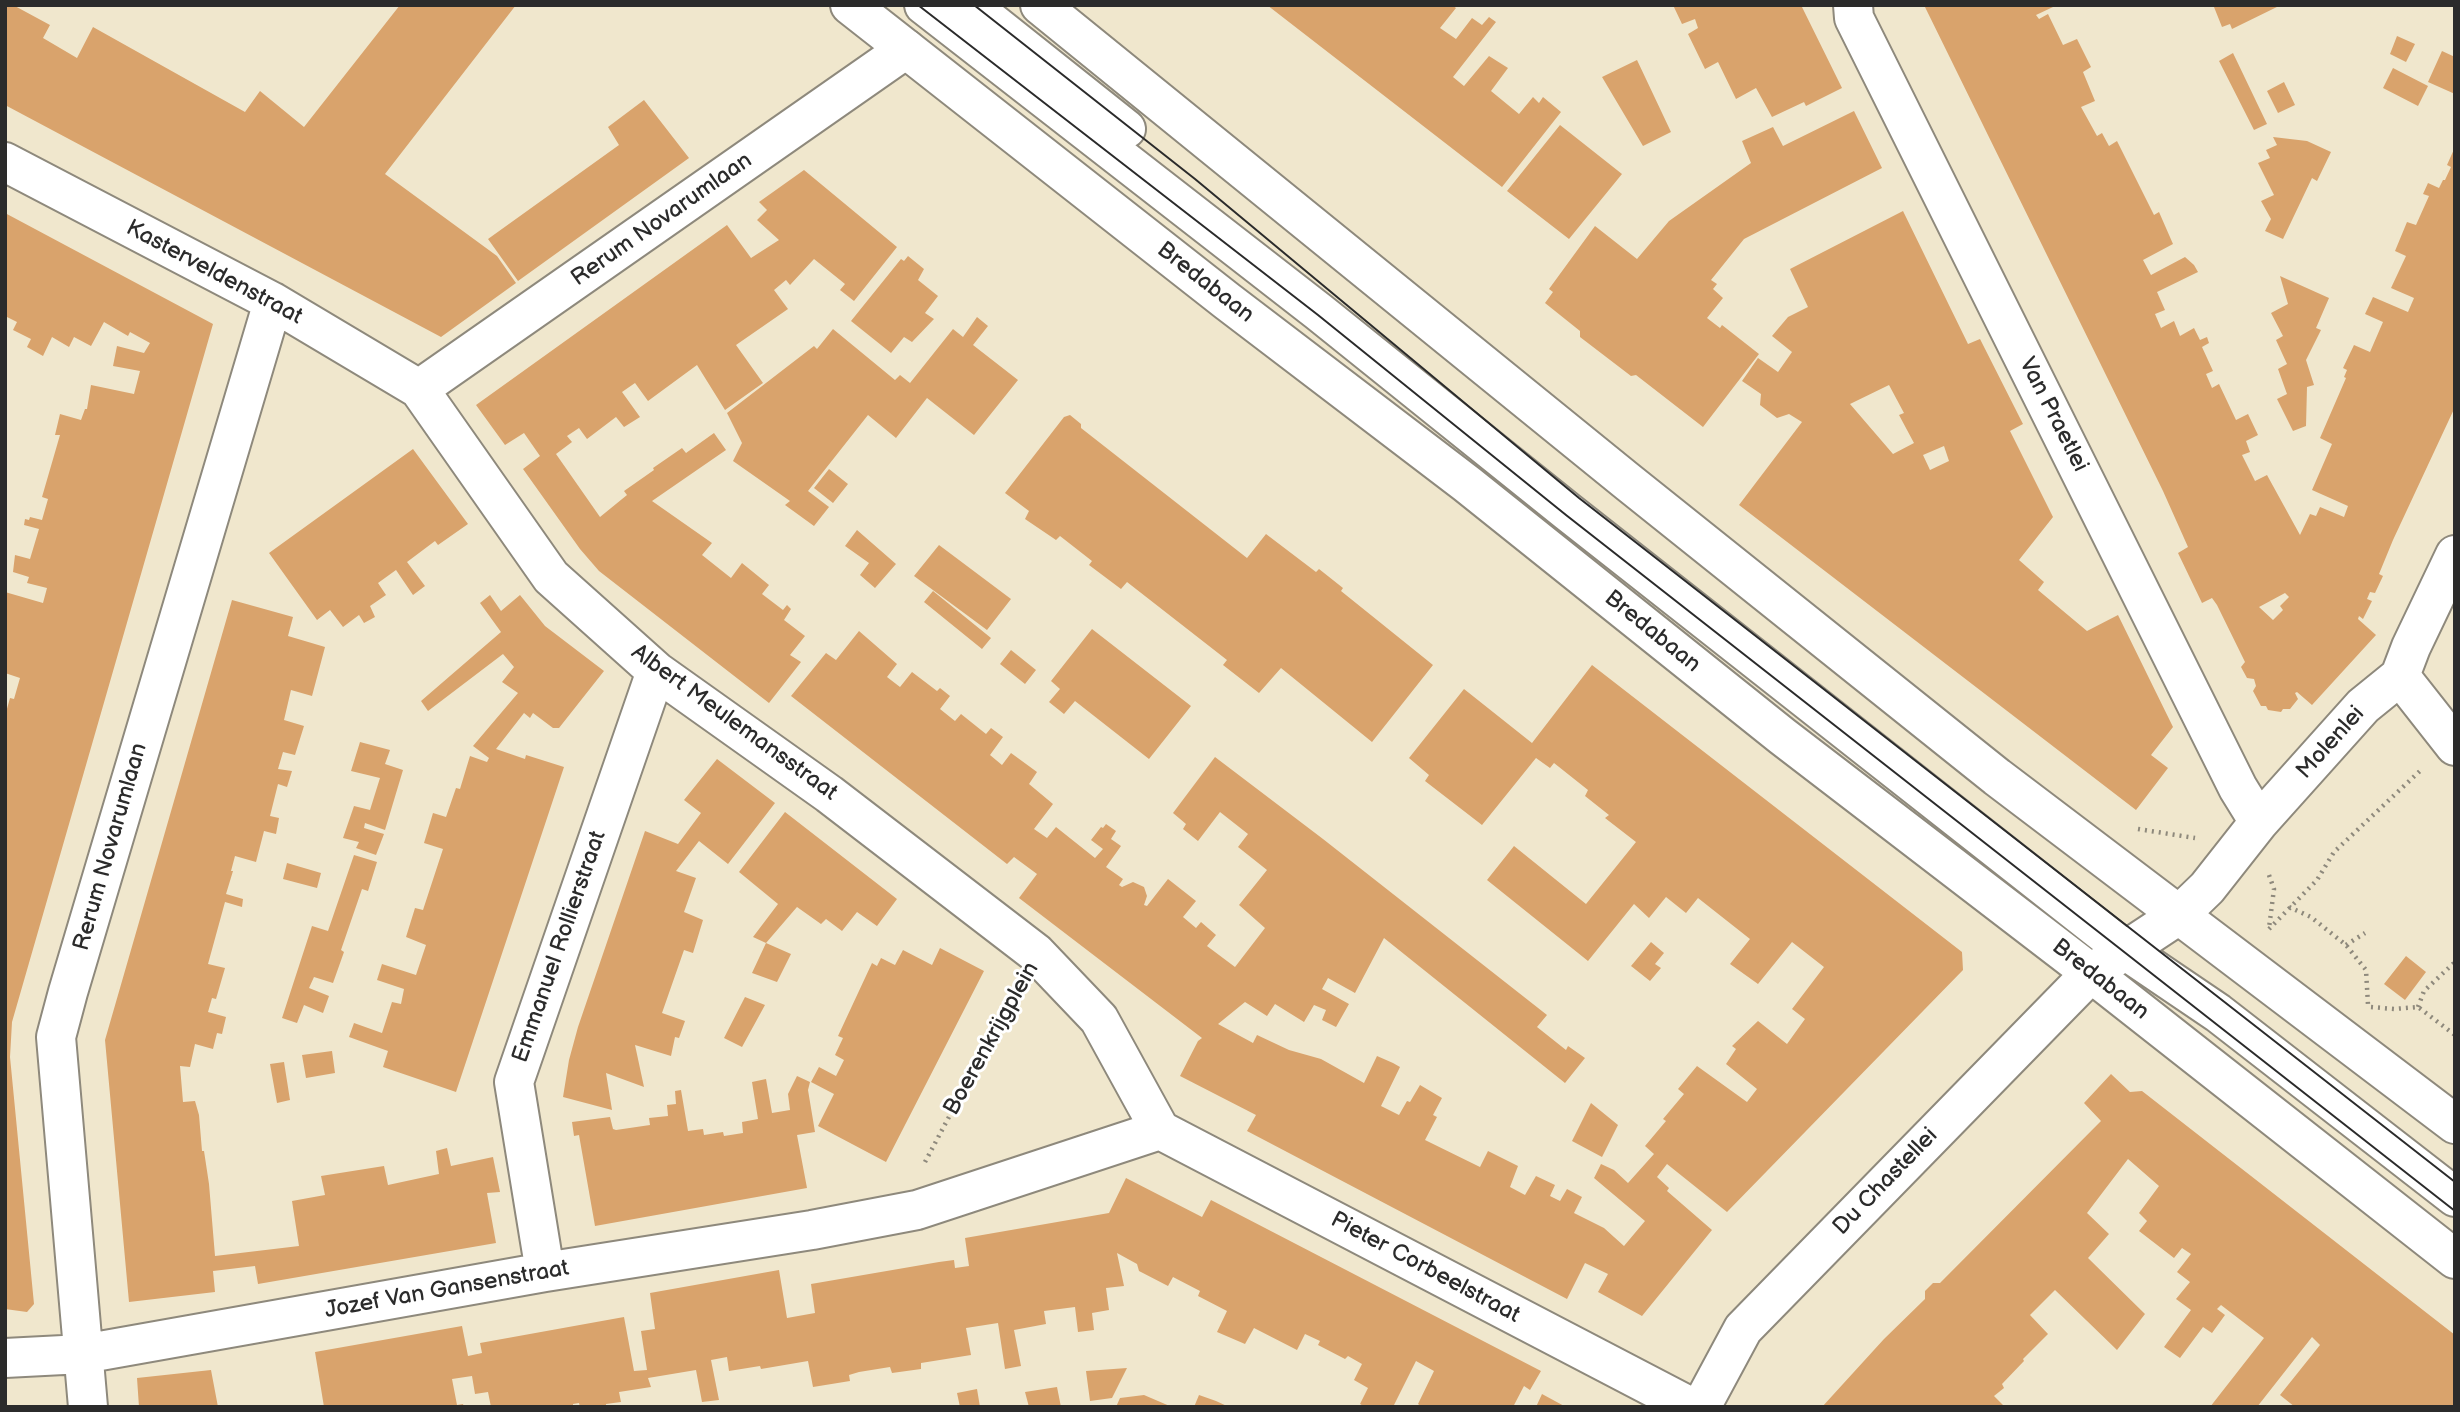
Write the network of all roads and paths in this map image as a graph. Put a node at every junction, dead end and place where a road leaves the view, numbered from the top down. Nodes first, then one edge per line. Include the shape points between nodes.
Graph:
1 (850, 5) edge
2 (924, 5) edge
3 (970, 5) edge
4 (1040, 5) edge
5 (1853, 5) edge
6 (906, 49) junction
7 (5, 162) edge
8 (273, 303) junction
9 (419, 389) junction
10 (2455, 555) edge
11 (656, 671) junction
12 (2400, 676) junction
13 (2441, 755) edge
14 (2259, 822) junction
15 (2129, 829) dead end
16 (2289, 907) junction
17 (2179, 915) junction
18 (2269, 929) dead end
19 (2365, 933) dead end
20 (2133, 945) junction
21 (2346, 945) junction
22 (1036, 953) junction
23 (2455, 962) edge
24 (2091, 973) junction
25 (2418, 1007) junction
26 (2455, 1035) edge
27 (2455, 1124) edge
28 (1160, 1130) junction
29 (2455, 1197) edge
30 (917, 1210) junction
31 (2455, 1259) edge
32 (545, 1272) junction
33 (83, 1354) junction
34 (5, 1358) edge
35 (88, 1407) edge
36 (1690, 1407) edge
37 (1701, 1407) edge

1 - 6 street, Bredabaan
2 - 20 street via 1320,312 1568,512
3 - 20 street via 1193,182 1577,501
4 - 17 street via 1628,482
5 - 14 street, Van Praetlei via 1854,18
6 - 9 street, Rerum Novarumlaan
6 - 24 street, Bredabaan
7 - 8 street, Kasterveldenstraat
8 - 9 street, Kasterveldenstraat
8 - 33 street, Rerum Novarumlaan via 56,1037
9 - 11 street, Albert Meulemansstraat via 551,577
10 - 12 street, Molenlei
11 - 22 street, Albert Meulemansstraat via 829,794
11 - 32 street, Emmanuel Rollierstraat via 514,1082
12 - 13 street
12 - 14 street, Molenlei via 2364,706
13 - 16 path via 2333,852 2317,880
14 - 15 path via 2208,840
14 - 17 street, Molenlei via 2207,888
16 - 18 path
16 - 21 path via 2311,917
17 - 20 street, Molenlei
17 - 27 street
19 - 21 path
20 - 24 street, Du Chastellei
20 - 29 street
21 - 25 path via 2366,970 2368,1007
22 - 28 street, Boerenkrijgplein via 1099,1019
22 - 30 path, Boerenkrijgplein via 923,1165
23 - 25 path via 2424,991
24 - 31 street, Bredabaan
24 - 37 street, Du Chastellei via 1743,1329
25 - 26 path
28 - 30 street
28 - 36 street, Pieter Corbeelstraat
30 - 32 street, Jozef Van Gansenstraat
32 - 33 street, Jozef Van Gansenstraat
33 - 34 street, Jozef Van Gansenstraat
33 - 35 street, Rerum Novarumlaan

